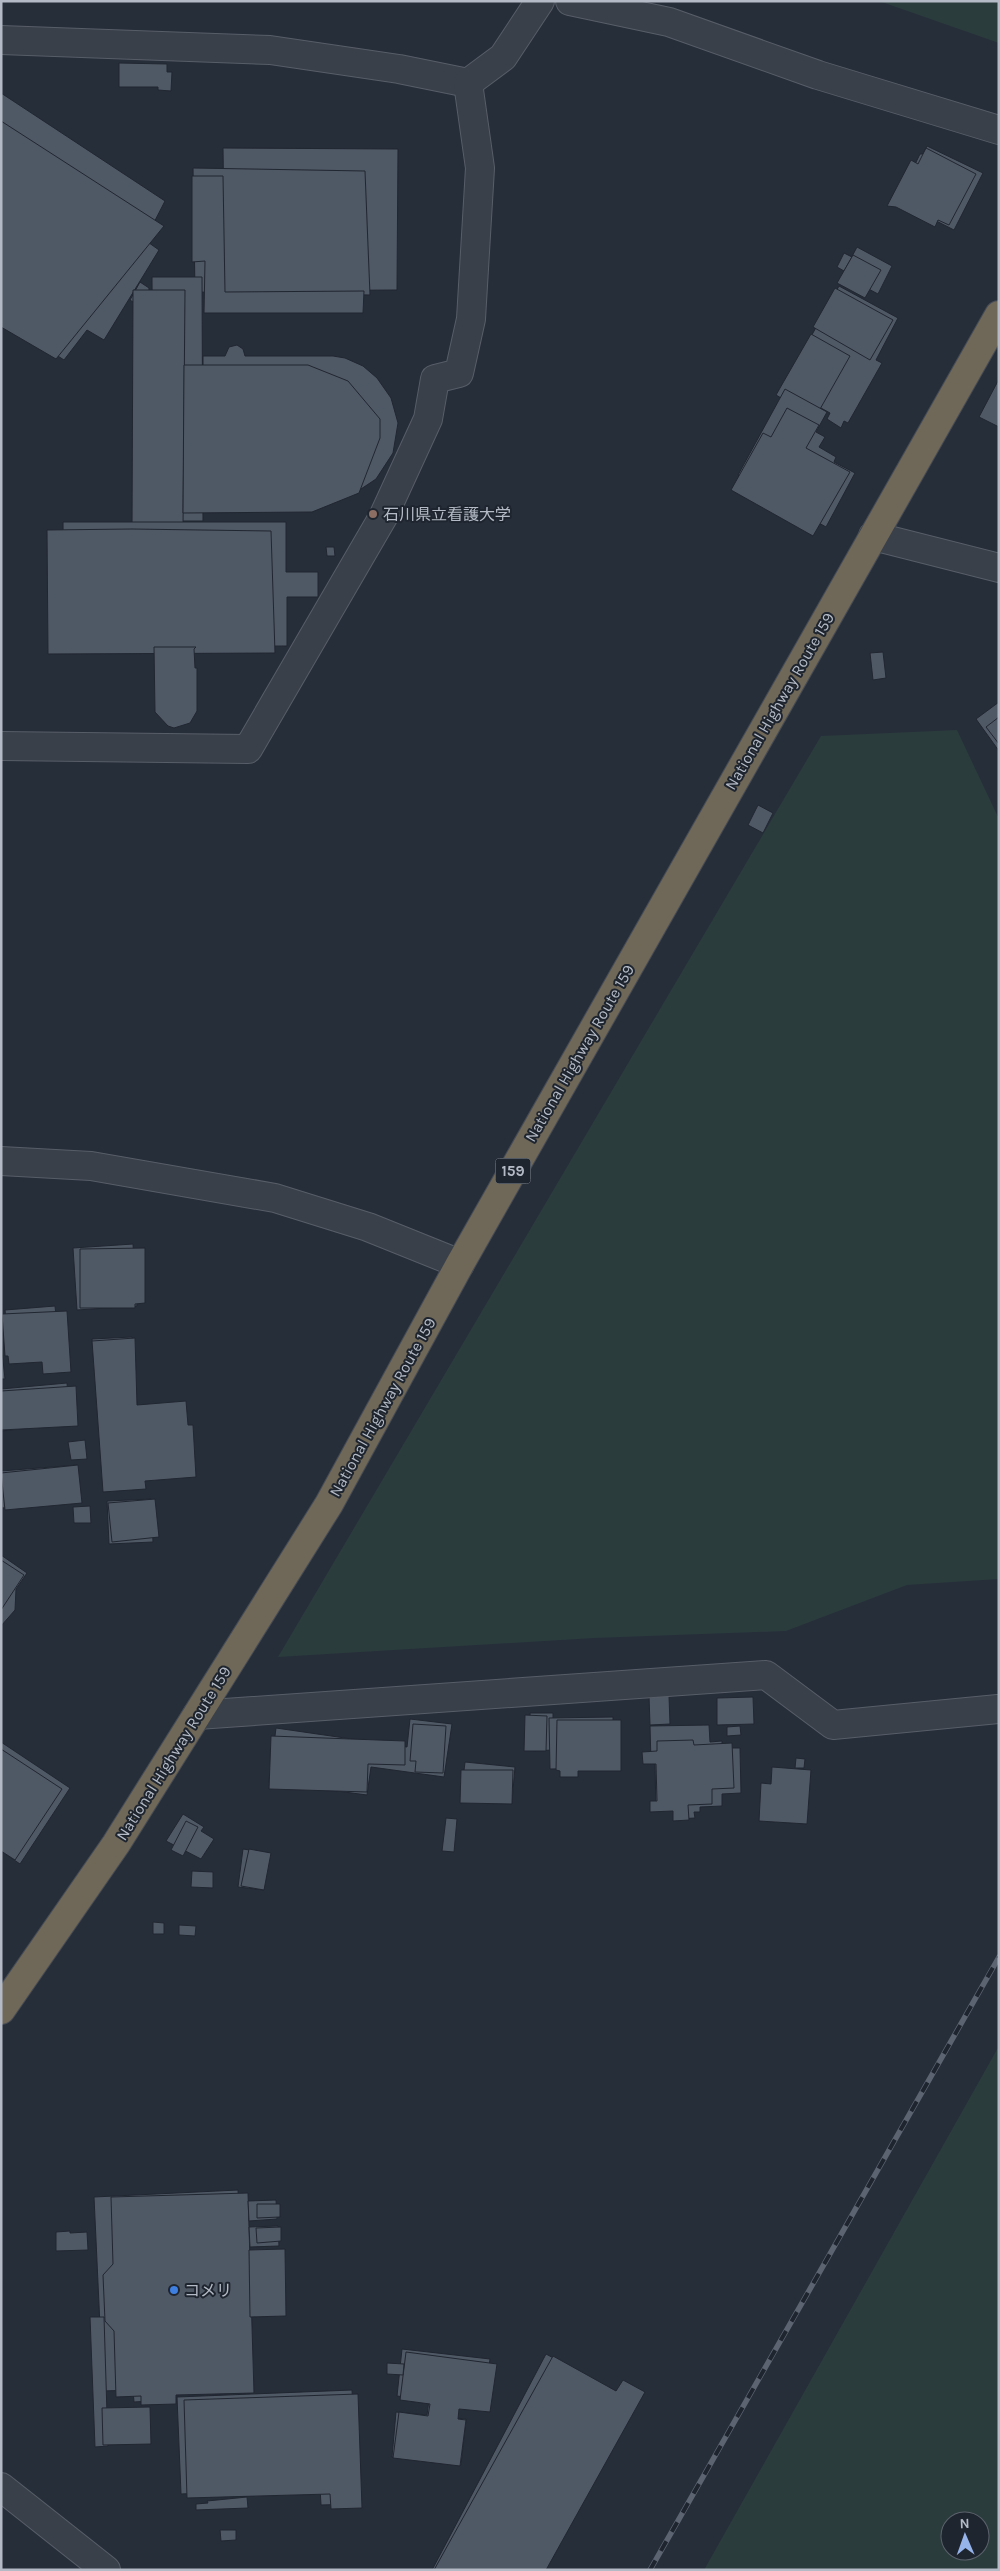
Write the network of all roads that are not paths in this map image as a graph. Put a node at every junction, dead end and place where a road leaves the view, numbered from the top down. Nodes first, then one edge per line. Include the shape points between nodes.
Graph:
1 (540, 1) edge
2 (570, 1) edge
3 (1, 40) edge
4 (468, 83) junction
5 (999, 130) edge
6 (999, 315) edge
7 (873, 536) junction
8 (999, 568) edge
9 (1, 746) edge
10 (1, 1161) edge
11 (460, 1264) junction
12 (998, 1709) edge
13 (196, 1715) junction
14 (1, 2010) edge
15 (1, 2487) edge
16 (106, 2570) edge

1 - 4 street via 503,57
2 - 5 street via 669,22 818,75
3 - 4 street via 270,50
4 - 9 street via 480,168 471,319 459,373 435,379 428,420 383,517 248,749
6 - 7 highway, National Highway Route 159 / 159
7 - 8 street
7 - 11 highway, National Highway Route 159 / 159
10 - 11 street via 91,1166 275,1198 368,1227
11 - 13 highway, National Highway Route 159 / 159 via 329,1504
12 - 13 street via 833,1725 766,1675
13 - 14 highway, National Highway Route 159 / 159 via 116,1844
15 - 16 street

